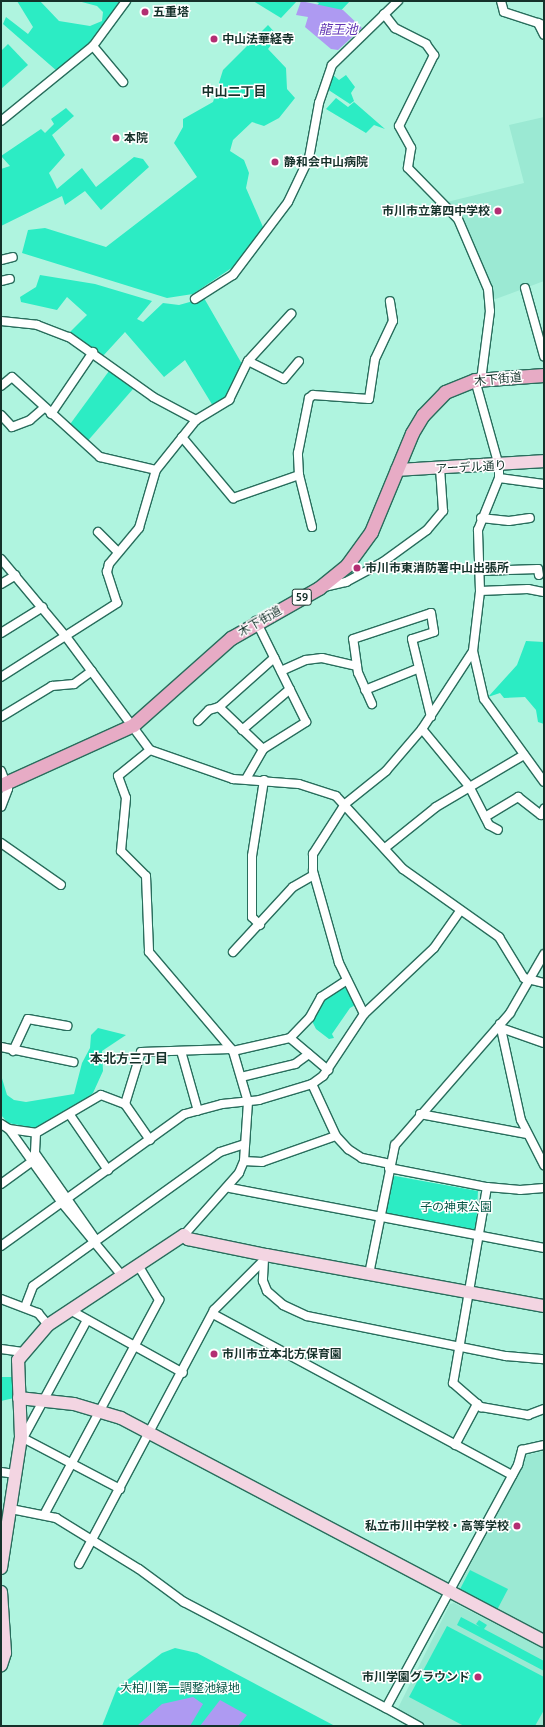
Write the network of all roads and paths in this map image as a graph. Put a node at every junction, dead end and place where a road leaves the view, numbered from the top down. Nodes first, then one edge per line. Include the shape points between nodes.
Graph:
1 (126, 1) edge
2 (398, 1) edge
3 (501, 1) edge
4 (384, 14) junction
5 (541, 24) edge
6 (544, 35) edge
7 (93, 46) junction
8 (123, 82) dead end
9 (1, 121) edge
10 (13, 257) dead end
11 (1, 260) edge
12 (10, 279) dead end
13 (1, 281) edge
14 (525, 288) dead end
15 (195, 299) dead end
16 (390, 301) dead end
17 (291, 314) dead end
18 (1, 321) edge
19 (93, 352) junction
20 (544, 356) edge
21 (248, 361) junction
22 (299, 361) dead end
23 (544, 375) edge
24 (478, 380) junction
25 (1, 386) edge
26 (44, 408) junction
27 (1, 414) edge
28 (51, 414) junction
29 (196, 420) junction
30 (182, 437) junction
31 (544, 461) edge
32 (440, 468) junction
33 (156, 470) junction
34 (397, 470) junction
35 (499, 472) junction
36 (299, 475) junction
37 (544, 484) edge
38 (481, 518) junction
39 (530, 518) dead end
40 (312, 527) dead end
41 (98, 532) dead end
42 (118, 552) junction
43 (1, 558) edge
44 (479, 571) junction
45 (539, 575) dead end
46 (16, 576) junction
47 (1, 584) edge
48 (319, 588) junction
49 (480, 591) junction
50 (544, 592) edge
51 (43, 607) junction
52 (256, 621) junction
53 (1, 633) edge
54 (67, 638) junction
55 (473, 651) junction
56 (274, 658) junction
57 (357, 666) junction
58 (417, 669) junction
59 (92, 671) junction
60 (280, 671) junction
61 (1, 677) edge
62 (290, 689) junction
63 (365, 690) junction
64 (372, 704) dead end
65 (219, 707) junction
66 (1, 717) edge
67 (431, 717) junction
68 (198, 721) dead end
69 (133, 725) junction
70 (422, 729) junction
71 (242, 730) junction
72 (150, 750) junction
73 (263, 750) junction
74 (524, 755) junction
75 (3, 779) edge
76 (246, 779) junction
77 (264, 780) junction
78 (544, 782) edge
79 (469, 786) junction
80 (345, 804) junction
81 (1, 807) edge
82 (544, 809) edge
83 (485, 817) junction
84 (498, 830) dead end
85 (1, 843) edge
86 (385, 848) junction
87 (314, 875) junction
88 (61, 885) dead end
89 (460, 911) junction
90 (260, 925) junction
91 (233, 952) dead end
92 (544, 954) edge
93 (530, 979) junction
94 (347, 980) junction
95 (544, 983) edge
96 (364, 1014) junction
97 (67, 1026) dead end
98 (502, 1027) junction
99 (290, 1038) junction
100 (544, 1043) edge
101 (1, 1047) edge
102 (181, 1050) junction
103 (232, 1050) junction
104 (13, 1051) junction
105 (309, 1054) junction
106 (73, 1062) dead end
107 (328, 1070) junction
108 (241, 1077) junction
109 (312, 1084) junction
110 (248, 1102) junction
111 (125, 1104) junction
112 (198, 1111) junction
113 (420, 1114) junction
114 (70, 1115) junction
115 (1, 1124) edge
116 (9, 1129) junction
117 (36, 1133) junction
118 (527, 1134) junction
119 (336, 1136) junction
120 (150, 1140) junction
121 (245, 1144) junction
122 (244, 1161) junction
123 (31, 1162) junction
124 (544, 1165) edge
125 (389, 1166) junction
126 (108, 1170) junction
127 (1, 1184) edge
128 (487, 1187) junction
129 (230, 1188) junction
130 (544, 1188) edge
131 (65, 1201) junction
132 (379, 1217) junction
133 (184, 1235) junction
134 (478, 1236) junction
135 (96, 1240) junction
136 (1, 1246) edge
137 (544, 1248) edge
138 (265, 1258) junction
139 (139, 1267) junction
140 (369, 1274) junction
141 (123, 1277) junction
142 (469, 1293) junction
143 (1, 1299) edge
144 (544, 1306) edge
145 (25, 1307) junction
146 (70, 1310) junction
147 (213, 1314) junction
148 (86, 1322) junction
149 (48, 1325) junction
150 (459, 1347) junction
151 (134, 1348) junction
152 (1, 1349) edge
153 (23, 1352) junction
154 (544, 1359) edge
155 (183, 1373) junction
156 (19, 1398) junction
157 (44, 1400) junction
158 (477, 1404) junction
159 (544, 1409) edge
160 (100, 1410) junction
161 (151, 1432) junction
162 (22, 1438) junction
163 (455, 1445) junction
164 (544, 1445) edge
165 (71, 1464) junction
166 (1, 1472) edge
167 (16, 1474) junction
168 (512, 1475) junction
169 (120, 1489) junction
170 (11, 1509) junction
171 (45, 1513) junction
172 (92, 1540) junction
173 (79, 1564) dead end
174 (1, 1568) edge
175 (1, 1592) edge
176 (448, 1593) junction
177 (544, 1641) edge
178 (1, 1665) edge
179 (386, 1708) junction
180 (419, 1726) edge

1 - 7 street
2 - 4 street
3 - 5 street via 504,12
4 - 15 street via 332,65 319,104 309,158 288,202 232,275
4 - 24 street via 395,28 426,44 434,55 429,71 399,126 411,148 408,168 458,219 488,289 490,311
5 - 6 street
7 - 8 street
7 - 9 street
10 - 11 street
12 - 13 street
14 - 20 street
16 - 36 street via 393,321 375,359 369,399 313,395 309,398 298,453
17 - 21 street
18 - 19 street via 17,320 51,329
19 - 28 street
19 - 29 street via 153,397
21 - 22 street via 284,379
21 - 29 street via 229,400
23 - 24 main road, 木下街道 / 59
24 - 34 main road, 木下街道 / 59 via 456,386 435,400 412,433
24 - 35 street
25 - 26 street via 12,377
26 - 27 street via 30,420 12,427
26 - 28 street
28 - 33 street via 100,457
29 - 30 street
30 - 33 street
30 - 36 street via 234,498
31 - 35 street, アーデル通り
32 - 34 street, アーデル通り
32 - 35 street, アーデル通り
32 - 48 street via 443,511 427,530 383,562 346,582
33 - 42 street via 139,528
34 - 48 main road, 木下街道 / 59 via 364,542 347,565
35 - 37 street
35 - 38 street
36 - 40 street
38 - 39 street via 509,521
38 - 44 street
41 - 42 street
42 - 54 street via 107,572 117,603
43 - 46 street
44 - 45 street via 538,569
44 - 49 street
46 - 47 street
46 - 51 street
48 - 52 main road, 木下街道 / 59
49 - 50 street via 528,589
49 - 55 street
51 - 53 street
51 - 54 street
52 - 56 street
52 - 69 main road, 木下街道 / 59 via 206,657
54 - 59 street
54 - 61 street
55 - 67 street
55 - 74 street via 484,698 511,732
56 - 60 street
56 - 65 street
57 - 58 street via 352,639 431,613 434,632 412,639
57 - 60 street via 322,658 306,660
57 - 63 street
58 - 63 street
58 - 67 street
59 - 66 street via 74,684 52,686
59 - 69 street
60 - 62 street
62 - 71 street
62 - 73 street via 306,722
63 - 64 street
65 - 68 street via 209,710
65 - 71 street
67 - 70 street
69 - 72 street
69 - 75 main road, 木下街道 / 59
70 - 79 street
70 - 80 street via 386,772
71 - 73 street
72 - 76 street via 233,779
72 - 103 street via 118,776 126,798 121,851 146,876 149,952
73 - 76 street
74 - 78 street
74 - 79 street
75 - 81 street via 8,789
76 - 77 street
77 - 80 street via 299,784 336,796
77 - 90 street via 252,856 252,917
79 - 83 street
79 - 86 street via 418,820
80 - 86 street
80 - 87 street via 313,854
82 - 83 street via 541,815 518,798
83 - 84 street
85 - 88 street
86 - 89 street via 403,869
87 - 90 street via 293,887
87 - 94 street
89 - 93 street via 499,937 524,978
89 - 96 street via 434,948
90 - 91 street
92 - 93 street
93 - 95 street
93 - 98 street
94 - 96 street
94 - 99 street via 321,997 310,1017
96 - 107 street
97 - 104 street via 28,1020
98 - 100 street
98 - 113 street
98 - 118 street via 514,1098
99 - 103 street
99 - 105 street
101 - 104 street
102 - 103 street
102 - 111 street via 141,1052
102 - 112 street
103 - 108 street
104 - 106 street
105 - 107 street
105 - 108 street via 295,1064
107 - 109 street
108 - 110 street
109 - 110 street
109 - 119 street
110 - 112 street
110 - 121 street
111 - 114 street via 101,1095
111 - 120 street
112 - 120 street via 185,1114
113 - 118 street
113 - 125 street via 395,1145
114 - 117 street
114 - 126 street
115 - 116 street
116 - 117 street
116 - 123 street
117 - 131 street via 35,1153
118 - 124 street
119 - 122 street via 262,1162
119 - 125 street via 362,1158
120 - 126 street
121 - 122 street
121 - 135 street via 220,1152
122 - 129 street
123 - 127 street
123 - 131 street
125 - 128 street
125 - 132 street
126 - 131 street
128 - 130 street via 520,1190
128 - 134 street
129 - 132 street
129 - 133 street
131 - 135 street via 90,1239
131 - 136 street
132 - 134 street
132 - 140 street
133 - 138 street via 188,1239
133 - 139 street
134 - 137 street
134 - 142 street
135 - 141 street
135 - 145 street via 33,1286
138 - 140 street
138 - 147 street
138 - 150 street via 263,1281 267,1291 283,1305 307,1316
139 - 141 street
139 - 151 street via 159,1300
140 - 142 street
141 - 146 street
142 - 144 street
142 - 150 street
143 - 145 street
145 - 149 street via 38,1313
146 - 148 street
146 - 149 street
147 - 155 street
147 - 163 street
148 - 151 street
148 - 157 street
149 - 153 street
150 - 154 street via 506,1356
150 - 158 street via 453,1383
151 - 155 street
151 - 160 street
152 - 153 street
153 - 156 street via 17,1366
155 - 161 street
156 - 157 street
156 - 162 street
157 - 160 street
157 - 162 street
158 - 159 street via 528,1415
158 - 163 street
160 - 161 street
160 - 165 street
161 - 169 street
161 - 176 street
162 - 165 street
162 - 167 street
163 - 168 street
164 - 168 street via 522,1450
165 - 169 street
165 - 171 street
166 - 167 street
167 - 170 street
168 - 176 street
169 - 172 street
170 - 171 street
170 - 174 street
171 - 172 street
172 - 173 street
172 - 179 street via 184,1602
175 - 178 street via 5,1653
176 - 177 street
176 - 179 street
179 - 180 street

